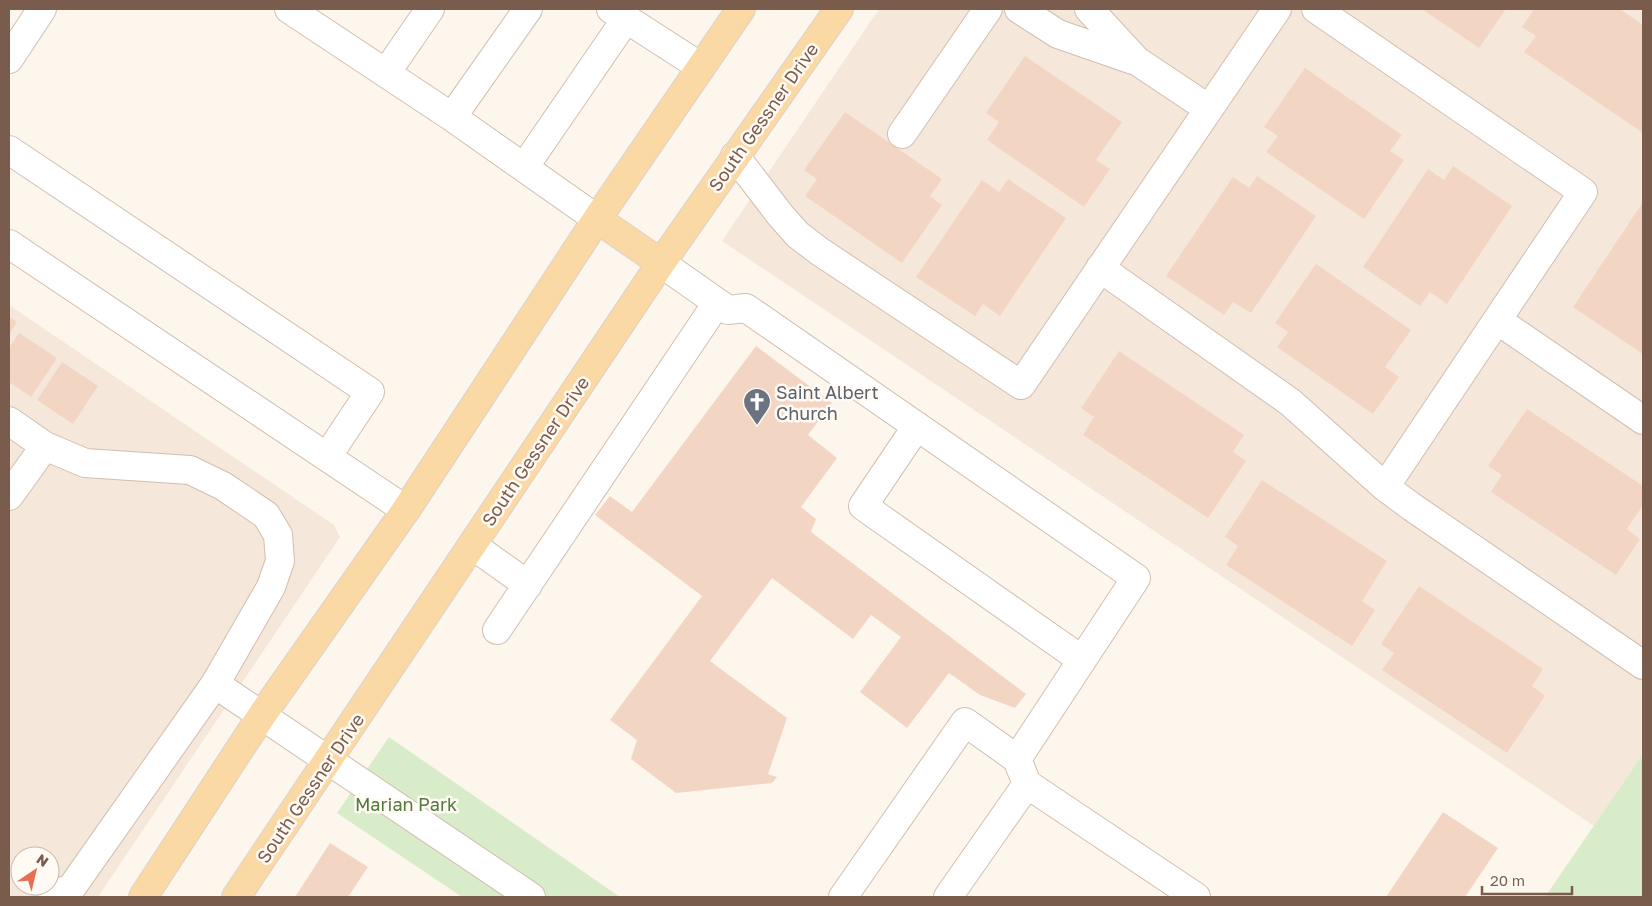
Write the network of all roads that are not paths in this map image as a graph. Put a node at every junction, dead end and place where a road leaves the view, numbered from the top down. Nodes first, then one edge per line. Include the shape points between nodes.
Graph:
1 (42, 9) edge
2 (430, 9) edge
3 (528, 9) edge
4 (741, 9) edge
5 (838, 9) edge
6 (988, 9) edge
7 (1019, 9) edge
8 (1089, 9) edge
9 (1276, 9) edge
10 (1316, 9) edge
11 (300, 12) edge
12 (618, 14) edge
13 (9, 59) edge
14 (1137, 61) junction
15 (701, 67) junction
16 (386, 73) junction
17 (1209, 109) junction
18 (452, 117) junction
19 (902, 134) dead end
20 (9, 150) edge
21 (735, 156) junction
22 (525, 166) junction
23 (597, 219) junction
24 (9, 244) edge
25 (661, 263) junction
26 (1100, 268) junction
27 (717, 303) junction
28 (1497, 320) junction
29 (1643, 420) edge
30 (9, 421) edge
31 (917, 426) junction
32 (45, 446) junction
33 (326, 457) junction
34 (1386, 487) junction
35 (9, 496) edge
36 (406, 510) junction
37 (472, 546) junction
38 (528, 586) junction
39 (497, 630) dead end
40 (1082, 660) junction
41 (1643, 665) edge
42 (215, 684) junction
43 (262, 715) junction
44 (1016, 759) junction
45 (328, 760) junction
46 (1027, 784) junction
47 (52, 897) edge
48 (142, 897) edge
49 (236, 897) edge
50 (531, 897) edge
51 (843, 897) edge
52 (948, 897) edge
53 (1196, 897) edge

1 - 13 street
2 - 16 street
3 - 18 street
4 - 15 main road
5 - 21 main road, South Gessner Drive
6 - 19 street
7 - 14 street via 1058,34
8 - 14 street
9 - 17 street
10 - 28 street via 1583,192
11 - 16 street
12 - 15 street
12 - 22 street
14 - 17 street
15 - 23 main road
16 - 18 street
17 - 26 street
18 - 22 street
20 - 33 street via 370,392
21 - 25 main road, South Gessner Drive
21 - 26 street via 780,216 805,240 1022,384
22 - 23 street
23 - 25 main road
23 - 36 main road
24 - 33 street
25 - 27 street
25 - 37 main road, South Gessner Drive
26 - 34 street via 1290,402
27 - 31 street via 728,310 746,308
27 - 38 street
28 - 29 street
28 - 34 street
30 - 32 street
31 - 40 street via 863,506
31 - 40 street via 1136,578
32 - 35 street
32 - 42 street via 85,463 190,470 224,486 266,514 278,535 280,561 271,587
33 - 36 street
34 - 41 street
36 - 43 main road
37 - 38 street
37 - 45 main road, South Gessner Drive
38 - 39 street
40 - 44 street
42 - 43 street
42 - 47 street via 72,886
43 - 45 street
43 - 48 main road
44 - 46 street
44 - 51 street via 964,722
45 - 49 main road, South Gessner Drive
45 - 50 street
46 - 52 street
46 - 53 street

